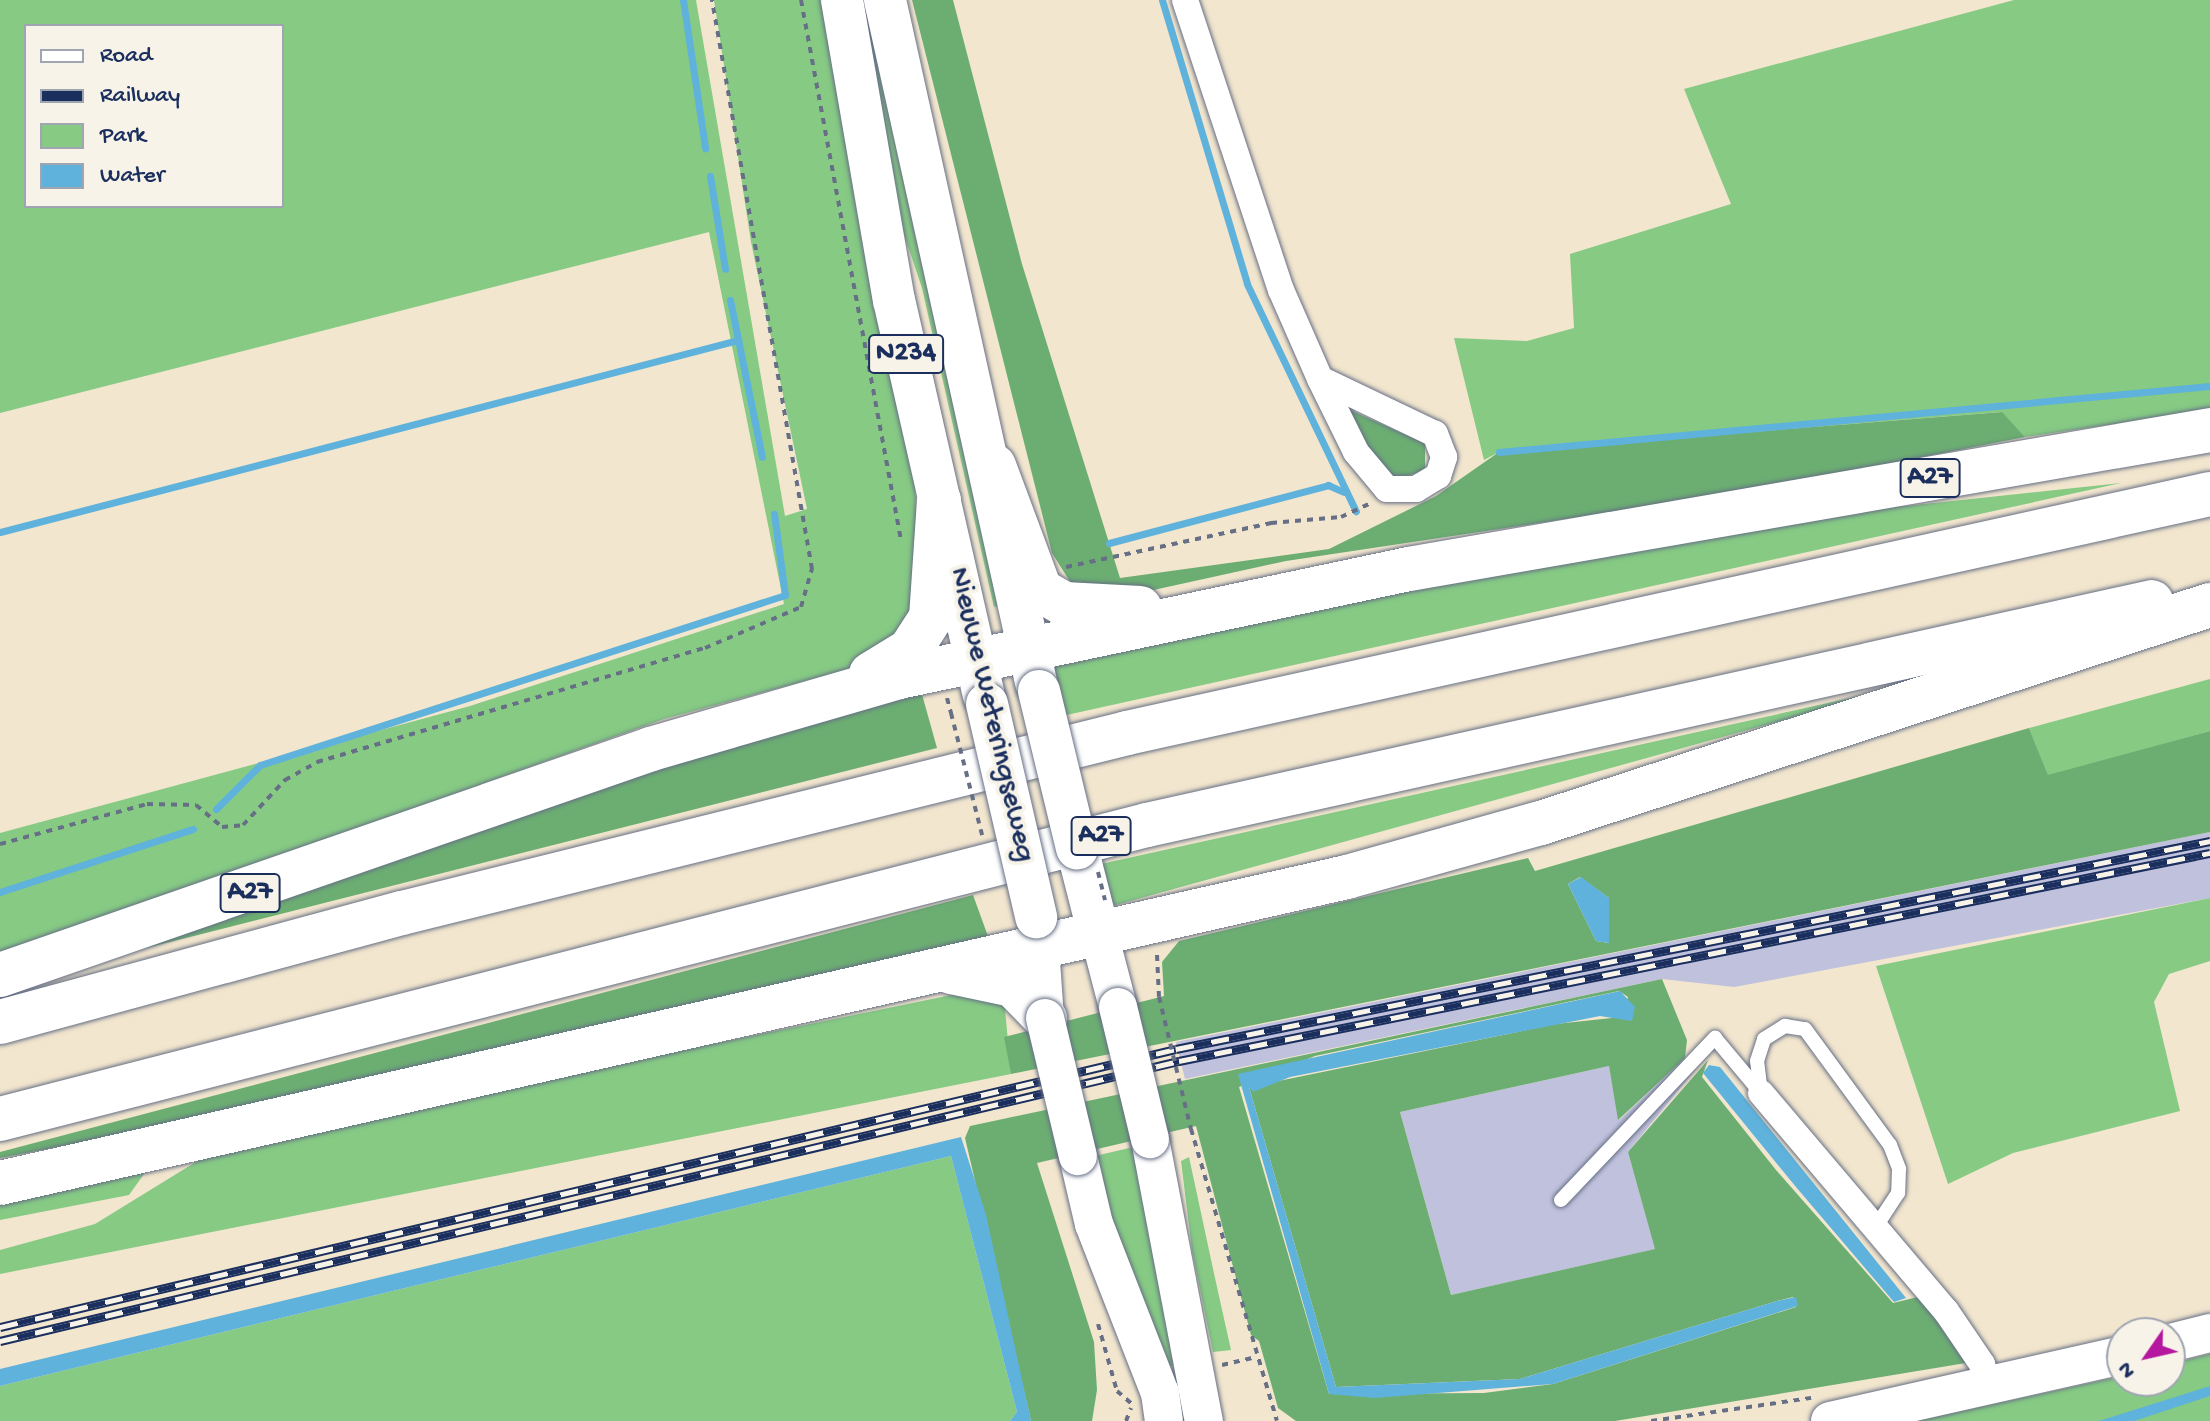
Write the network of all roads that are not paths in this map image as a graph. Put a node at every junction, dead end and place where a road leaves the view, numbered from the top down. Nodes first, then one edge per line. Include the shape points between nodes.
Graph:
1 (842, 0) edge
2 (885, 0) edge
3 (1185, 0) edge
4 (1320, 379) junction
5 (2210, 430) edge
6 (994, 466) junction
7 (2210, 494) edge
8 (939, 500) junction
9 (2210, 589) edge
10 (2210, 605) edge
11 (1194, 611) junction
12 (1028, 649) junction
13 (958, 664) junction
14 (850, 690) junction
15 (1095, 918) junction
16 (1038, 932) junction
17 (941, 970) junction
18 (0, 975) edge
19 (1045, 1018) junction
20 (0, 1022) edge
21 (1761, 1093) junction
22 (0, 1119) edge
23 (0, 1183) edge
24 (1561, 1200) dead end
25 (1875, 1228) junction
26 (2210, 1333) edge
27 (2186, 1339) edge
28 (2106, 1359) edge
29 (1989, 1389) junction
30 (1148, 1412) edge
31 (1204, 1421) edge
32 (1830, 1421) edge

1 - 8 main road, Nieuwe Weteringseweg / N234 via 888,269
2 - 6 main road, Nieuwe Weteringseweg / N234
3 - 4 street via 1250,209
4 - 4 street via 1365,469 1401,491 1438,476 1444,457 1435,434
5 - 11 highway, A27
6 - 11 highway, A27 via 1026,567 1046,595 1064,604
6 - 12 main road, Nieuwe Weteringseweg / N234
7 - 20 highway, A27 via 1127,733 402,913
8 - 13 main road, Nieuwe Weteringseweg / N234
8 - 14 highway, A27 via 927,626 910,650
9 - 22 highway, A27 via 1147,825
10 - 15 highway via 1541,823
11 - 12 highway, A27
12 - 13 highway, A27
12 - 15 main road, Nieuwe Weteringseweg / N234, bridge
13 - 14 highway, A27
13 - 16 main road, Nieuwe Weteringseweg / N234, bridge
14 - 18 highway, A27 via 651,749
15 - 16 highway
15 - 31 main road, Nieuwe Weteringseweg / N234, bridge via 1150,1139
16 - 17 highway
16 - 19 main road, Nieuwe Weteringseweg / N234
17 - 19 highway via 1013,985
17 - 23 highway
19 - 30 main road, Nieuwe Weteringseweg / N234, bridge via 1094,1224 1160,1393
21 - 24 lane via 1715,1038
21 - 25 street
21 - 25 lane via 1757,1061 1764,1039 1785,1026 1805,1029 1890,1145 1899,1169 1898,1193
25 - 29 street via 1946,1311 1982,1364
26 - 27 main road
28 - 29 main road
29 - 32 main road

